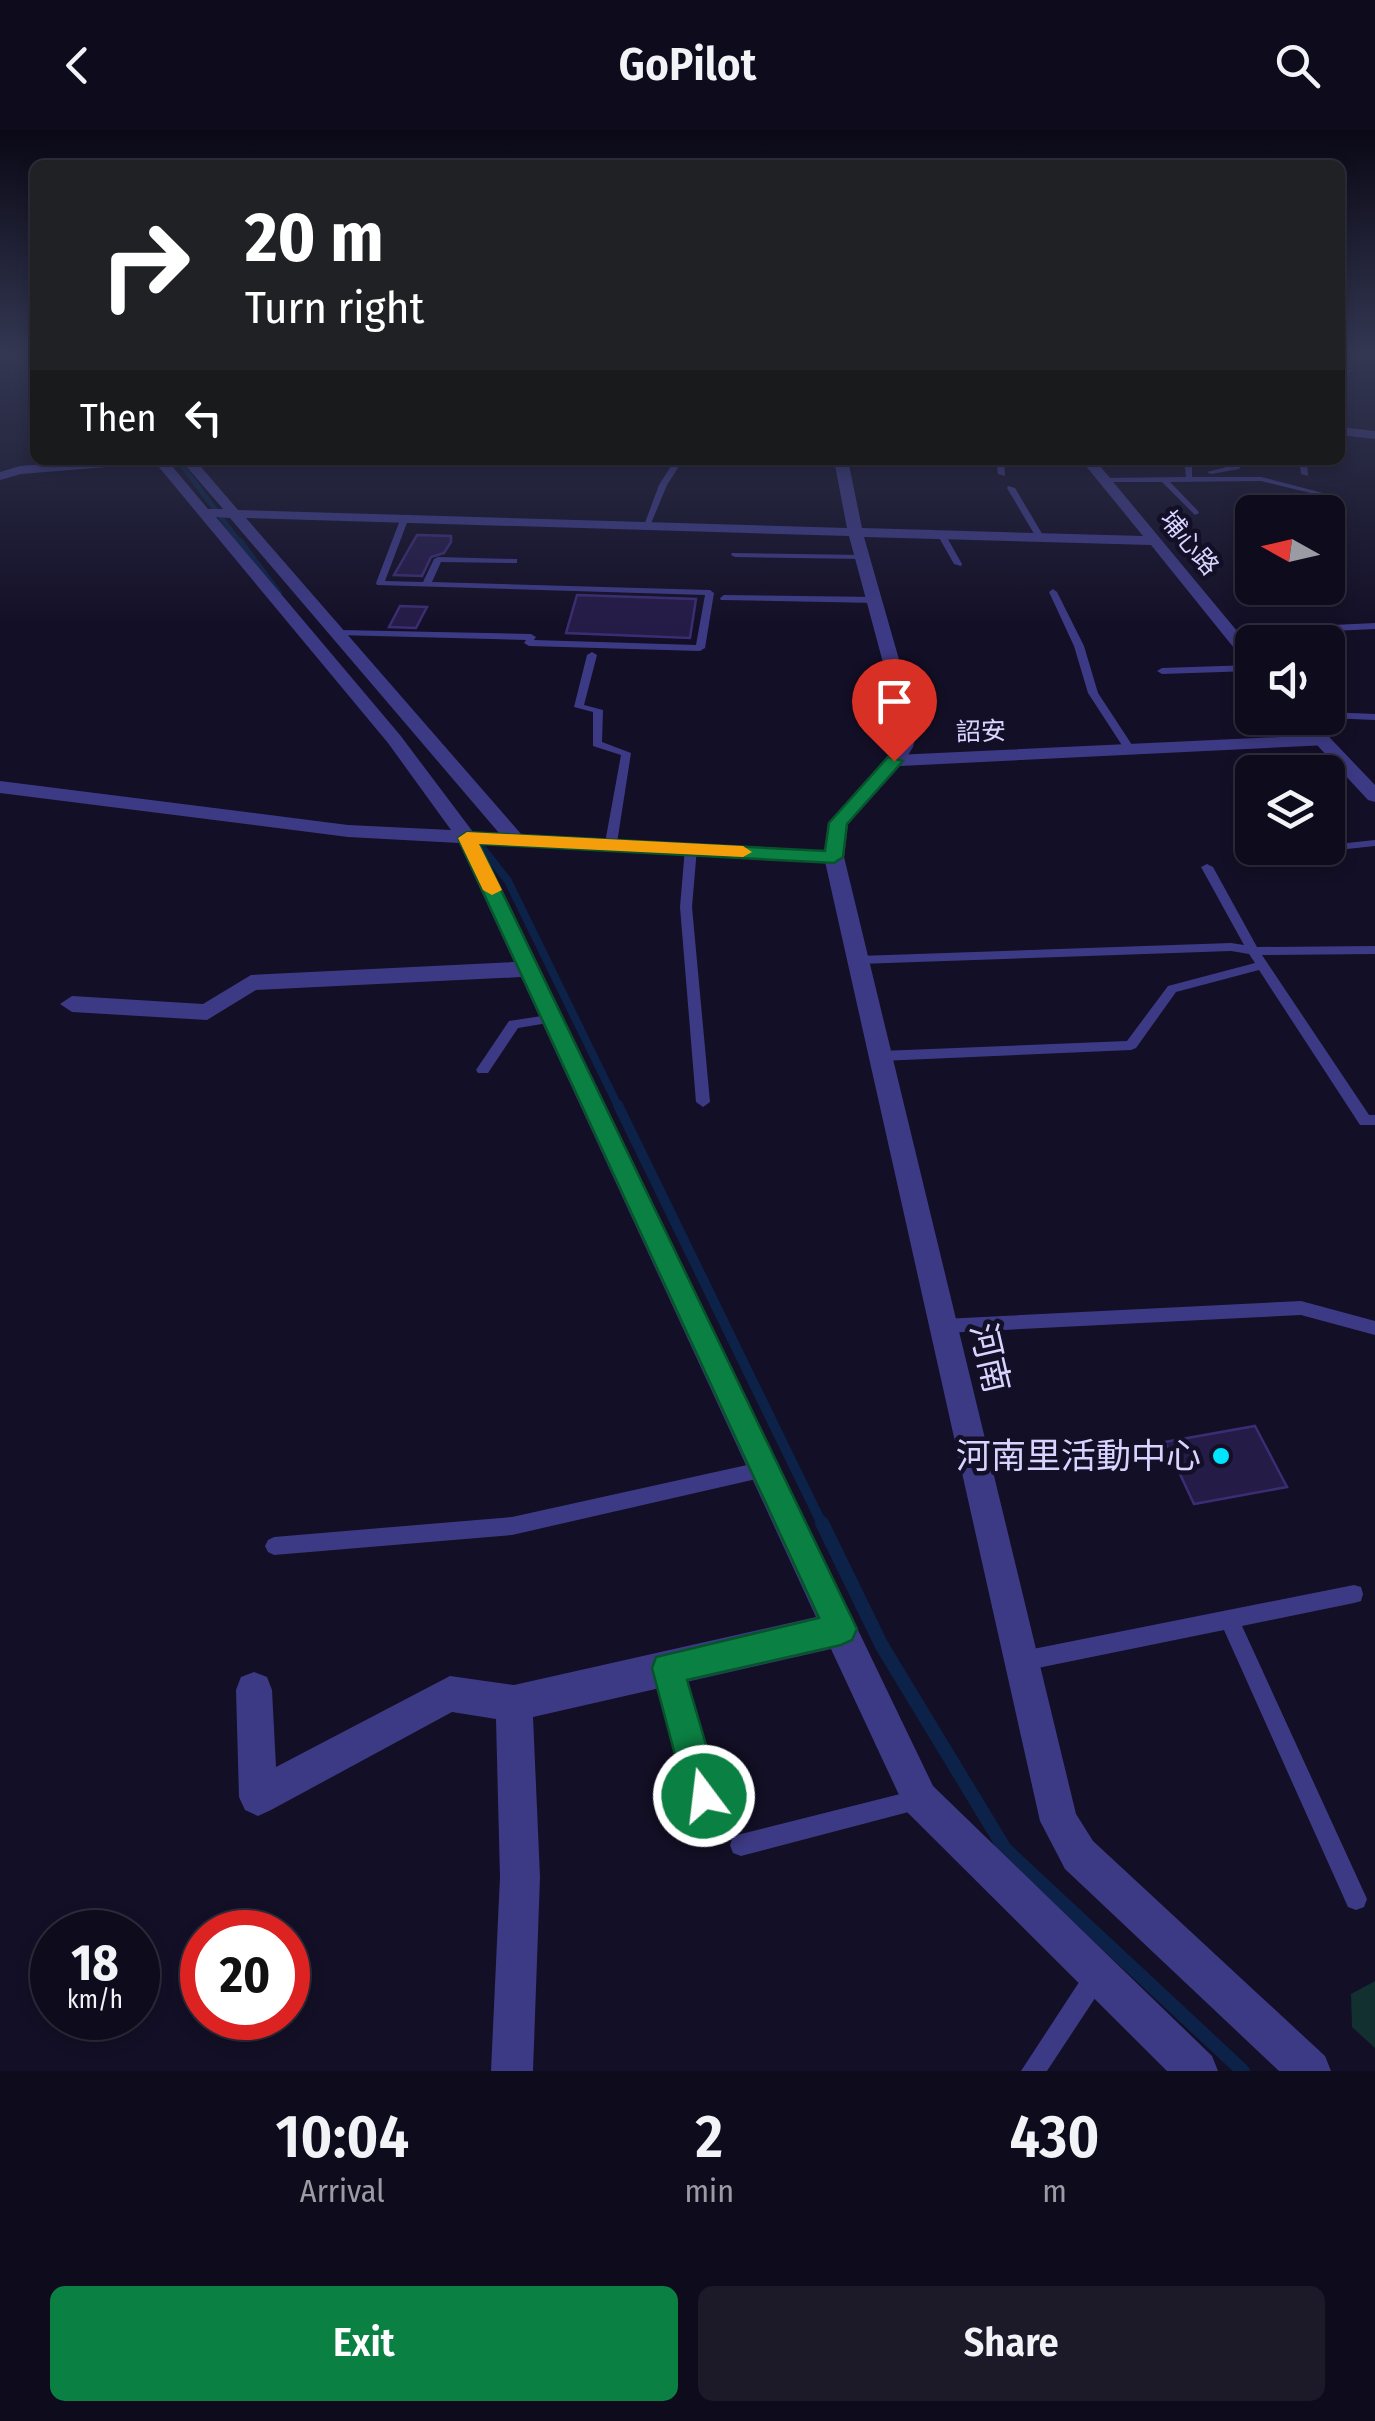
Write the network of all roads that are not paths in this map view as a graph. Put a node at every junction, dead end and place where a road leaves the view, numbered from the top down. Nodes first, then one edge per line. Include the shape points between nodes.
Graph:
1 (82, 465) edge
2 (166, 465) edge
3 (191, 465) edge
4 (677, 465) edge
5 (843, 465) edge
6 (1001, 465) edge
7 (1092, 465) edge
8 (1188, 465) edge
9 (1238, 465) edge
10 (1304, 465) edge
11 (1002, 474) dead end
12 (1305, 474) dead end
13 (0, 476) edge
14 (1188, 476) junction
15 (1209, 477) junction
16 (1162, 478) junction
17 (1104, 480) junction
18 (1011, 488) dead end
19 (1319, 492) dead end
20 (220, 513) junction
21 (1194, 514) dead end
22 (404, 520) junction
23 (646, 526) junction
24 (855, 531) junction
25 (941, 534) junction
26 (1040, 537) junction
27 (1154, 541) junction
28 (735, 555) dead end
29 (863, 557) junction
30 (514, 561) dead end
31 (958, 564) dead end
32 (426, 585) junction
33 (1054, 592) dead end
34 (724, 598) dead end
35 (877, 600) junction
36 (1375, 626) edge
37 (1231, 633) junction
38 (340, 634) junction
39 (1235, 638) edge
40 (592, 655) dead end
41 (1235, 669) edge
42 (1162, 671) dead end
43 (1345, 716) edge
44 (1375, 718) edge
45 (1317, 735) edge
46 (1322, 741) junction
47 (1131, 750) junction
48 (894, 761) junction
49 (0, 787) edge
50 (1375, 796) edge
51 (467, 838) junction
52 (513, 838) junction
53 (1375, 843) edge
54 (611, 844) junction
55 (1345, 847) edge
56 (691, 848) junction
57 (834, 857) junction
58 (1207, 867) dead end
59 (1375, 950) edge
60 (1253, 951) junction
61 (859, 960) junction
62 (1264, 965) junction
63 (532, 969) junction
64 (72, 1004) dead end
65 (555, 1018) junction
66 (882, 1056) junction
67 (483, 1070) dead end
68 (702, 1102) dead end
69 (1375, 1120) edge
70 (944, 1326) junction
71 (1375, 1328) edge
72 (766, 1469) junction
73 (274, 1546) dead end
74 (1354, 1594) dead end
75 (1229, 1619) junction
76 (841, 1629) junction
77 (1022, 1661) junction
78 (668, 1668) junction
79 (254, 1690) dead end
80 (514, 1704) junction
81 (920, 1799) junction
82 (712, 1828) dead end
83 (740, 1845) dead end
84 (1356, 1899) dead end
85 (1098, 1973) junction
86 (512, 2071) edge
87 (1033, 2071) edge
88 (1197, 2071) edge
89 (1310, 2071) edge

1 - 13 street
2 - 20 street
3 - 20 street
4 - 23 lane
5 - 24 street
6 - 11 lane
7 - 17 street, 埔心路
8 - 14 lane
9 - 15 lane
10 - 12 lane
14 - 15 lane
14 - 16 lane
15 - 19 lane via 1261,479
16 - 17 lane
16 - 21 lane
17 - 27 street, 埔心路
18 - 26 lane
20 - 22 street
20 - 38 street
20 - 51 street
22 - 23 street
22 - 32 lane via 380,583
23 - 24 street
24 - 25 street
24 - 29 street
25 - 26 street
25 - 31 lane
26 - 27 street
27 - 37 street, 埔心路
28 - 29 lane
29 - 35 street
30 - 32 lane via 438,560
32 - 38 lane via 710,593 700,648
33 - 47 lane via 1093,694
34 - 35 lane
35 - 48 street via 909,726
36 - 37 lane
37 - 39 street, 埔心路
38 - 52 street
40 - 54 lane via 579,706 598,710 597,744 626,753
41 - 42 lane
43 - 44 lane
45 - 46 street
46 - 47 street, 詔安
46 - 50 street
47 - 48 street, 詔安
48 - 57 street via 838,823
49 - 51 street
51 - 52 street
51 - 63 street
52 - 54 street
53 - 55 lane
54 - 56 street
56 - 57 street
56 - 68 lane via 686,908
57 - 61 street, 河南
58 - 60 lane
59 - 60 lane
60 - 61 lane via 1231,946
60 - 62 lane
61 - 66 street, 河南
62 - 66 lane via 1172,989 1131,1045
62 - 69 lane via 1365,1121
63 - 64 street via 251,983 208,1012
63 - 65 street
65 - 67 lane via 514,1024
65 - 72 street
66 - 70 street, 河南
70 - 71 lane via 1302,1308
70 - 77 street, 河南
72 - 73 lane via 512,1526
72 - 76 street
74 - 75 lane
75 - 77 lane
75 - 84 lane
76 - 78 street
76 - 81 street
77 - 89 street, 河南 via 1059,1821 1079,1855
78 - 80 street
78 - 82 lane
79 - 80 street via 258,1797 450,1694
80 - 86 street via 520,1877
81 - 83 lane
81 - 85 street
85 - 87 lane
85 - 88 street

